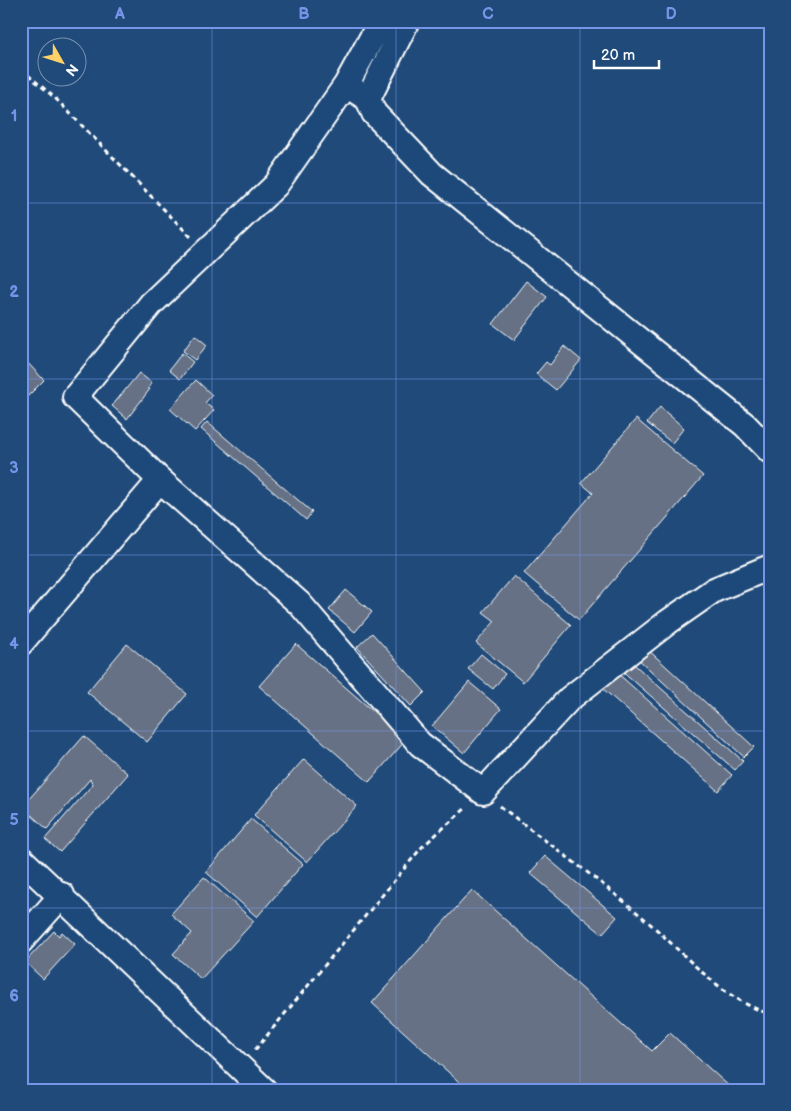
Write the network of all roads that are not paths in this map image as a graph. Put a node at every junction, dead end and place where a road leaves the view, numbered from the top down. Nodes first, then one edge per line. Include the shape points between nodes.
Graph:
1 (380, 21) edge
2 (407, 21) edge
3 (346, 85) junction
4 (368, 99) junction
5 (770, 451) edge
6 (160, 480) junction
7 (770, 567) edge
8 (21, 643) edge
9 (21, 859) edge
10 (62, 896) junction
11 (21, 941) edge
12 (264, 1090) edge

1 - 3 street
2 - 4 street
3 - 4 street
3 - 6 street via 276,185 151,304 75,397
4 - 5 street via 374,113 432,174 745,425
6 - 7 street via 300,604 420,744 483,792 569,699 714,590
6 - 8 street
9 - 10 street
10 - 11 street
10 - 12 street

